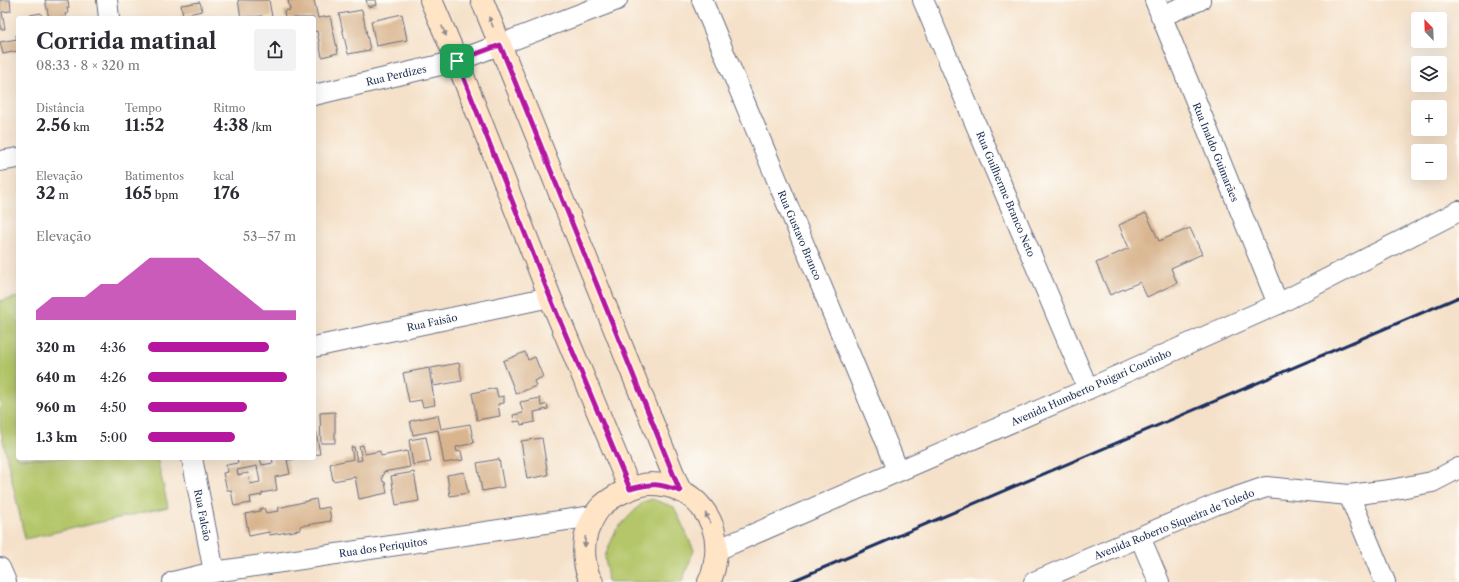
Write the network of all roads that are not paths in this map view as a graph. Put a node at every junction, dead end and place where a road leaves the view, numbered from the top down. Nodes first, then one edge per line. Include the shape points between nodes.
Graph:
1 (107, 0) edge
2 (431, 0) edge
3 (482, 0) edge
4 (617, 0) edge
5 (702, 0) edge
6 (923, 0) edge
7 (1200, 0) edge
8 (1158, 8) edge
9 (109, 16) edge
10 (500, 45) junction
11 (457, 61) junction
12 (316, 95) edge
13 (16, 158) edge
14 (0, 161) edge
15 (1459, 211) edge
16 (550, 297) junction
17 (1278, 304) junction
18 (316, 347) edge
19 (1088, 389) junction
20 (192, 460) edge
21 (1459, 468) edge
22 (898, 470) junction
23 (630, 489) junction
24 (680, 491) junction
25 (1349, 495) junction
26 (594, 516) junction
27 (1140, 537) junction
28 (717, 550) junction
29 (0, 568) edge
30 (214, 572) junction
31 (6, 582) edge
32 (173, 582) edge
33 (592, 582) edge
34 (708, 582) edge
35 (1034, 582) edge
36 (1159, 582) edge
37 (1385, 582) edge

1 - 9 street
2 -> 11 street
10 -> 3 street
4 - 10 street, Rua Perdizes
5 - 22 street, Rua Gustavo Branco
6 - 19 street, Rua Guilherme Branco Neto
7 - 8 street
8 - 17 street, Rua Inaldo Guimarães
10 - 11 street, Rua Perdizes
10 - 24 street
11 - 12 street, Rua Perdizes
11 - 16 street
13 - 14 street
15 - 17 street, Avenida Humberto Puigari Coutinho
16 - 18 street, Rua Faisão
16 - 23 street
17 - 19 street, Avenida Humberto Puigari Coutinho
19 - 22 street, Avenida Humberto Puigari Coutinho
20 - 30 street, Rua Falcão
21 - 25 street, Avenida Roberto Siqueira de Toledo via 1432,482
22 - 28 street, Avenida Humberto Puigari Coutinho
23 - 24 street via 650,484
23 - 26 street via 604,502
28 -> 24 street via 716,536 709,518 697,502
25 - 27 street, Avenida Roberto Siqueira de Toledo via 1266,487 1217,504
25 - 37 street
26 - 30 street, Rua dos Periquitos
26 -> 33 street via 585,536 584,558
27 - 35 street, Avenida Roberto Siqueira de Toledo
27 - 36 street
28 - 34 street
29 - 31 street
30 - 32 street, Rua dos Periquitos

